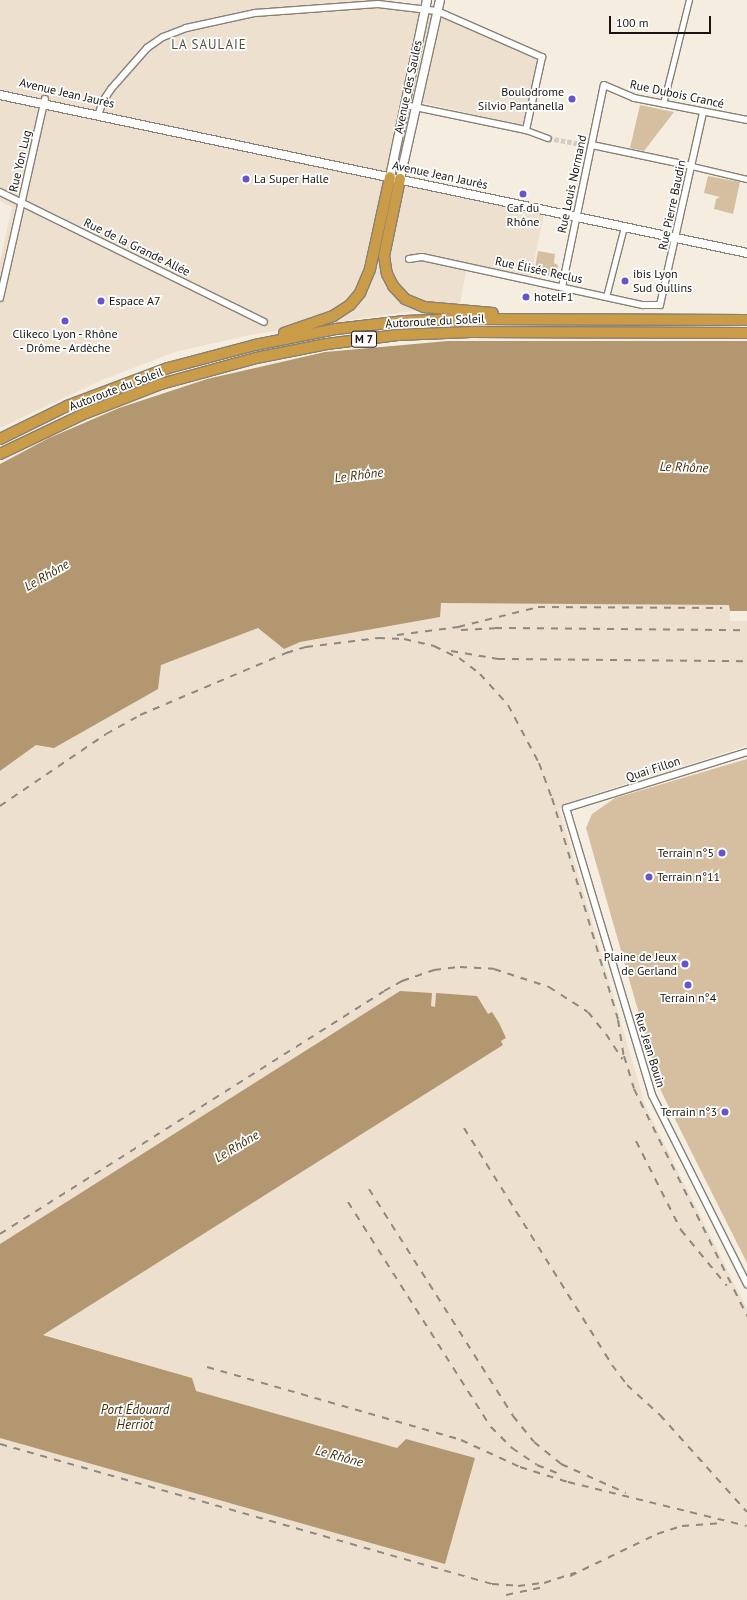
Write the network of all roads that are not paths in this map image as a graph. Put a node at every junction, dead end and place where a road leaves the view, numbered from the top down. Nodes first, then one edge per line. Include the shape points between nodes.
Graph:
1 (427, 0) edge
2 (440, 0) edge
3 (689, 0) edge
4 (425, 11) junction
5 (437, 11) junction
6 (604, 85) joint
7 (0, 90) edge
8 (0, 95) edge
9 (45, 102) junction
10 (663, 104) junction
11 (405, 105) junction
12 (416, 107) junction
13 (703, 112) junction
14 (99, 113) junction
15 (747, 120) edge
16 (526, 130) junction
17 (548, 138) tunnel mouth
18 (589, 145) junction
19 (692, 166) junction
20 (390, 177) junction
21 (400, 179) junction
22 (747, 179) edge
23 (0, 192) edge
24 (22, 203) junction
25 (575, 216) junction
26 (624, 227) junction
27 (676, 238) junction
28 (747, 253) edge
29 (409, 259) dead end
30 (562, 287) junction
31 (606, 297) junction
32 (0, 298) edge
33 (662, 302) joint
34 (559, 319) junction
35 (747, 320) edge
36 (264, 322) dead end
37 (747, 333) edge
38 (225, 352) junction
39 (0, 439) edge
40 (0, 454) edge
41 (747, 752) edge
42 (566, 808) joint
43 (747, 1284) edge

1 - 4 main road, Avenue des Saules
2 - 5 main road, Avenue des Saules
3 - 10 street
4 - 5 street
4 - 11 main road, Avenue des Saules
4 - 14 street via 378,4 255,13 186,28 163,37 147,48 107,94
5 - 12 main road, Avenue des Saules
5 - 16 street via 542,58
6 - 10 street, Rue Dubois Crancé via 634,98
6 - 18 street, Rue Louis Normand
7 - 9 main road, Avenue Jean Jaurès
8 - 9 main road, Avenue Jean Jaurès
9 - 14 main road, Avenue Jean Jaurès
9 - 24 street, Rue Yon Lug
10 - 13 street, Rue Dubois Crancé
11 - 12 street
11 - 20 main road, Avenue des Saules
12 - 16 street
12 - 21 main road, Avenue des Saules
13 - 15 street, Rue Dubois Crancé
13 - 19 street, Rue Pierre Baudin
14 - 20 main road, Avenue Jean Jaurès
16 - 17 street
18 - 19 street
18 - 25 street, Rue Louis Normand
19 - 22 street
19 - 27 street, Rue Pierre Baudin
20 - 21 main road, Avenue Jean Jaurès
20 - 38 highway via 368,275 355,299 328,318
21 - 25 main road, Avenue Jean Jaurès
21 - 34 highway via 384,262 390,282 402,296 424,307
23 - 24 street, Rue de la Grande Allée
24 - 32 street, Rue Yon Lug
24 - 36 street, Rue de la Grande Allée
25 - 26 main road, Avenue Jean Jaurès
25 - 30 street, Rue Louis Normand
26 - 27 main road, Avenue Jean Jaurès
26 - 31 street
27 - 28 main road, Avenue Jean Jaurès
27 - 33 street, Rue Pierre Baudin
29 - 30 street, Rue Élisée Reclus via 422,257
30 - 31 street, Rue Élisée Reclus
31 - 33 street, Rue Élisée Reclus via 643,305 657,306
34 - 35 highway, Autoroute du Soleil / M 7
34 - 38 highway, Autoroute du Soleil / M 7 via 464,319 392,323 312,333
37 - 40 highway, Autoroute du Soleil / M 7 via 441,333 375,338 311,347 250,359 161,384 86,412
38 - 39 highway, Autoroute du Soleil / M 7 via 168,368 95,394
41 - 42 street, Quai Fillon
42 - 43 street, Rue Jean Bouin via 652,1095

